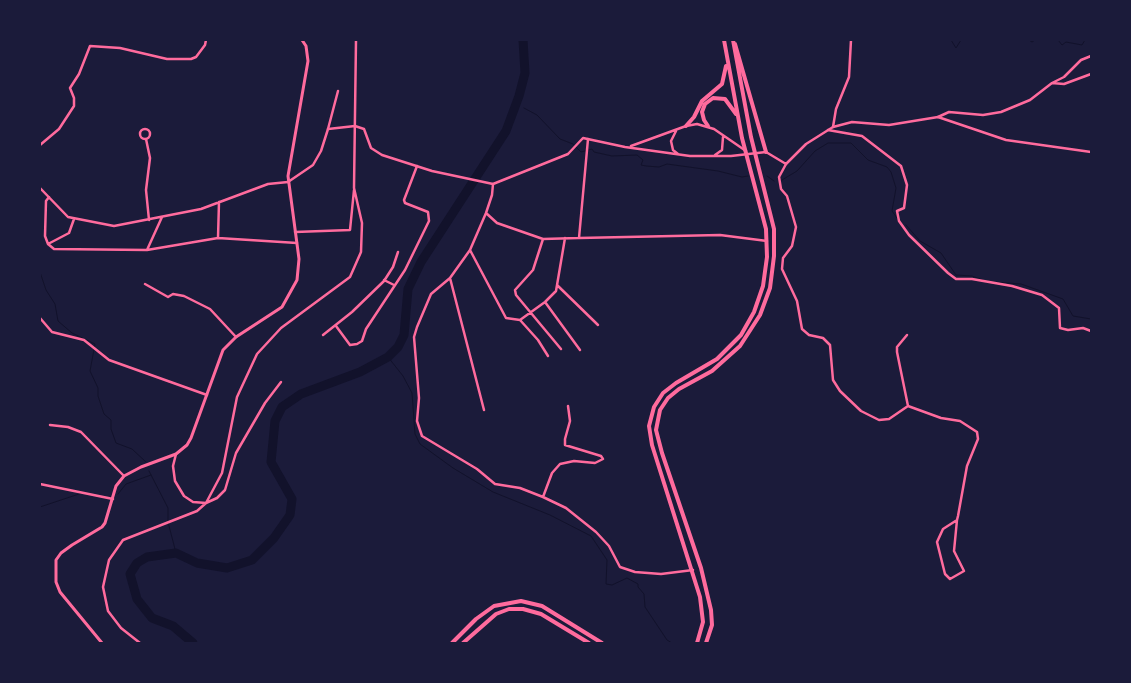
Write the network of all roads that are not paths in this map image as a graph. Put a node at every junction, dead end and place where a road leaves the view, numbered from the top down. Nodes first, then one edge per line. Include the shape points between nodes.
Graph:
1 (206, 40) edge
2 (302, 40) edge
3 (356, 40) edge
4 (724, 40) edge
5 (734, 40) edge
6 (851, 40) edge
7 (726, 53) junction
8 (1091, 56) edge
9 (1091, 74) edge
10 (1052, 83) junction
11 (338, 90) dead end
12 (737, 116) junction
13 (938, 117) junction
14 (355, 126) junction
15 (686, 126) junction
16 (708, 126) junction
17 (833, 127) junction
18 (328, 129) junction
19 (677, 130) junction
20 (828, 130) junction
21 (723, 136) junction
22 (146, 139) junction
23 (588, 139) junction
24 (40, 145) edge
25 (625, 147) junction
26 (750, 152) junction
27 (766, 152) junction
28 (1091, 152) edge
29 (680, 155) junction
30 (709, 156) junction
31 (786, 164) junction
32 (417, 166) junction
33 (288, 182) junction
34 (493, 184) junction
35 (40, 188) edge
36 (354, 188) junction
37 (49, 197) junction
38 (46, 201) junction
39 (219, 202) junction
40 (40, 203) edge
41 (486, 213) junction
42 (162, 217) junction
43 (74, 219) junction
44 (149, 220) junction
45 (295, 232) junction
46 (218, 238) junction
47 (565, 238) junction
48 (579, 238) junction
49 (543, 239) junction
50 (767, 240) junction
51 (297, 243) junction
52 (48, 244) junction
53 (147, 250) junction
54 (470, 250) junction
55 (398, 252) dead end
56 (450, 278) junction
57 (384, 280) junction
58 (145, 284) dead end
59 (395, 285) junction
60 (557, 285) junction
61 (545, 302) junction
62 (532, 312) junction
63 (40, 318) edge
64 (520, 320) junction
65 (598, 325) dead end
66 (336, 326) junction
67 (1091, 331) edge
68 (323, 335) dead end
69 (907, 335) dead end
70 (236, 337) junction
71 (561, 348) dead end
72 (580, 350) dead end
73 (548, 356) dead end
74 (281, 382) dead end
75 (207, 395) junction
76 (568, 406) dead end
77 (908, 406) junction
78 (484, 410) dead end
79 (50, 425) dead end
80 (176, 454) junction
81 (124, 476) junction
82 (40, 484) edge
83 (543, 497) junction
84 (113, 499) junction
85 (206, 502) junction
86 (957, 520) junction
87 (693, 570) junction
88 (102, 643) edge
89 (140, 643) edge
90 (452, 643) edge
91 (463, 643) edge
92 (589, 643) edge
93 (602, 643) edge
94 (697, 643) edge
95 (706, 643) edge

1 - 24 street via 196,57 191,59 167,59 120,48 90,46 70,88 74,106 59,129
2 - 33 main road via 308,61
3 - 14 street
4 - 7 highway
5 - 27 highway
5 - 95 highway via 750,137 772,215 775,241 773,272 756,324 740,346 712,371 673,393 660,410 657,424 659,444 711,610 711,630
6 - 17 street via 849,77 836,109
7 - 12 highway
7 - 15 highway via 724,79 702,101
8 - 10 street
9 - 10 street via 1064,84
10 - 13 street via 1030,100 1002,112 983,115 954,112 942,113
11 - 18 street
12 - 16 highway via 725,99 713,98 705,104 702,112
12 - 50 highway via 764,216
13 - 17 street via 889,125 852,122
13 - 28 street via 1006,140
14 - 18 street
14 - 32 street via 364,129 370,148 375,152
14 - 36 street
15 - 16 street
15 - 19 street
16 - 21 street
17 - 20 street
18 - 33 street via 313,165
19 - 25 street
19 - 29 street via 670,141 673,150
20 - 31 street via 806,144
20 - 67 street via 862,136 901,166 907,185 904,208 897,211 900,221 909,235 948,273 956,278 1012,286 1042,295 1059,308 1060,328
21 - 26 street
21 - 30 street via 722,150
22 - 22 street via 150,133 144,129 140,136
22 - 44 street via 150,158 146,190
23 - 25 street
23 - 34 street via 583,138 568,154
23 - 48 street
25 - 29 street
26 - 27 street
26 - 30 street
27 - 31 street
29 - 30 street
31 - 77 street via 779,177 796,231 782,267 797,300 802,329 809,335 828,341 833,380 845,398 857,407 883,421
32 - 34 street
32 - 59 street via 404,200 428,212 429,221
33 - 39 street via 268,184
33 - 45 main road
34 - 41 street
35 - 37 street
36 - 45 street via 350,230
36 - 85 street via 362,239 357,265 350,277 282,328 257,354 237,397 222,473
37 - 38 street
37 - 43 street
38 - 40 street
38 - 52 street
39 - 42 street
39 - 46 street
41 - 49 street via 497,223
41 - 54 street
42 - 44 street
42 - 53 street
43 - 44 street via 114,226
43 - 52 street via 69,233
45 - 51 main road
46 - 51 street
46 - 53 street
47 - 48 street
47 - 49 street
47 - 60 street
48 - 50 street via 720,234
49 - 62 street via 533,270 515,290
50 - 87 highway via 763,286 748,324 718,359 663,393 650,419 652,445
51 - 70 main road via 297,280 289,297 276,313
52 - 53 street via 54,249
54 - 56 street
54 - 64 street via 506,318
55 - 57 street
56 - 78 street
56 - 83 street via 431,294 414,337 419,398 417,421 422,436 477,469 495,484 520,488
57 - 59 street
57 - 66 street
58 - 70 street via 168,297 174,294 184,296 210,309
59 - 66 street via 366,329 362,341 350,345
60 - 61 street via 556,291
60 - 65 street
61 - 62 street
61 - 72 street
62 - 64 street
62 - 71 street
63 - 75 street via 52,332 73,336 116,362
64 - 73 street
66 - 68 street
69 - 77 street via 897,347 897,352
70 - 75 main road via 223,350
74 - 85 street via 236,453 225,490
75 - 80 main road via 191,438
76 - 83 street via 570,421 564,439 566,446 603,459 595,463 560,464 552,473
77 - 86 street via 960,421 977,432 978,439 967,466
79 - 81 street via 81,432
80 - 81 main road
80 - 85 street via 174,472 180,490 194,502
81 - 84 main road via 116,486
82 - 84 street
83 - 87 street via 566,508 596,532 609,546 620,567 661,574
84 - 88 main road via 102,528 61,553 56,560 55,572 60,592
85 - 89 street via 197,512 123,540 109,560 103,587 108,611 121,628
86 - 86 street via 943,529 937,542 944,574 950,579 964,571 954,551
87 - 94 highway via 702,608 702,629
90 - 93 highway via 494,606 521,601 542,606
91 - 92 highway via 496,614 523,608 542,614

